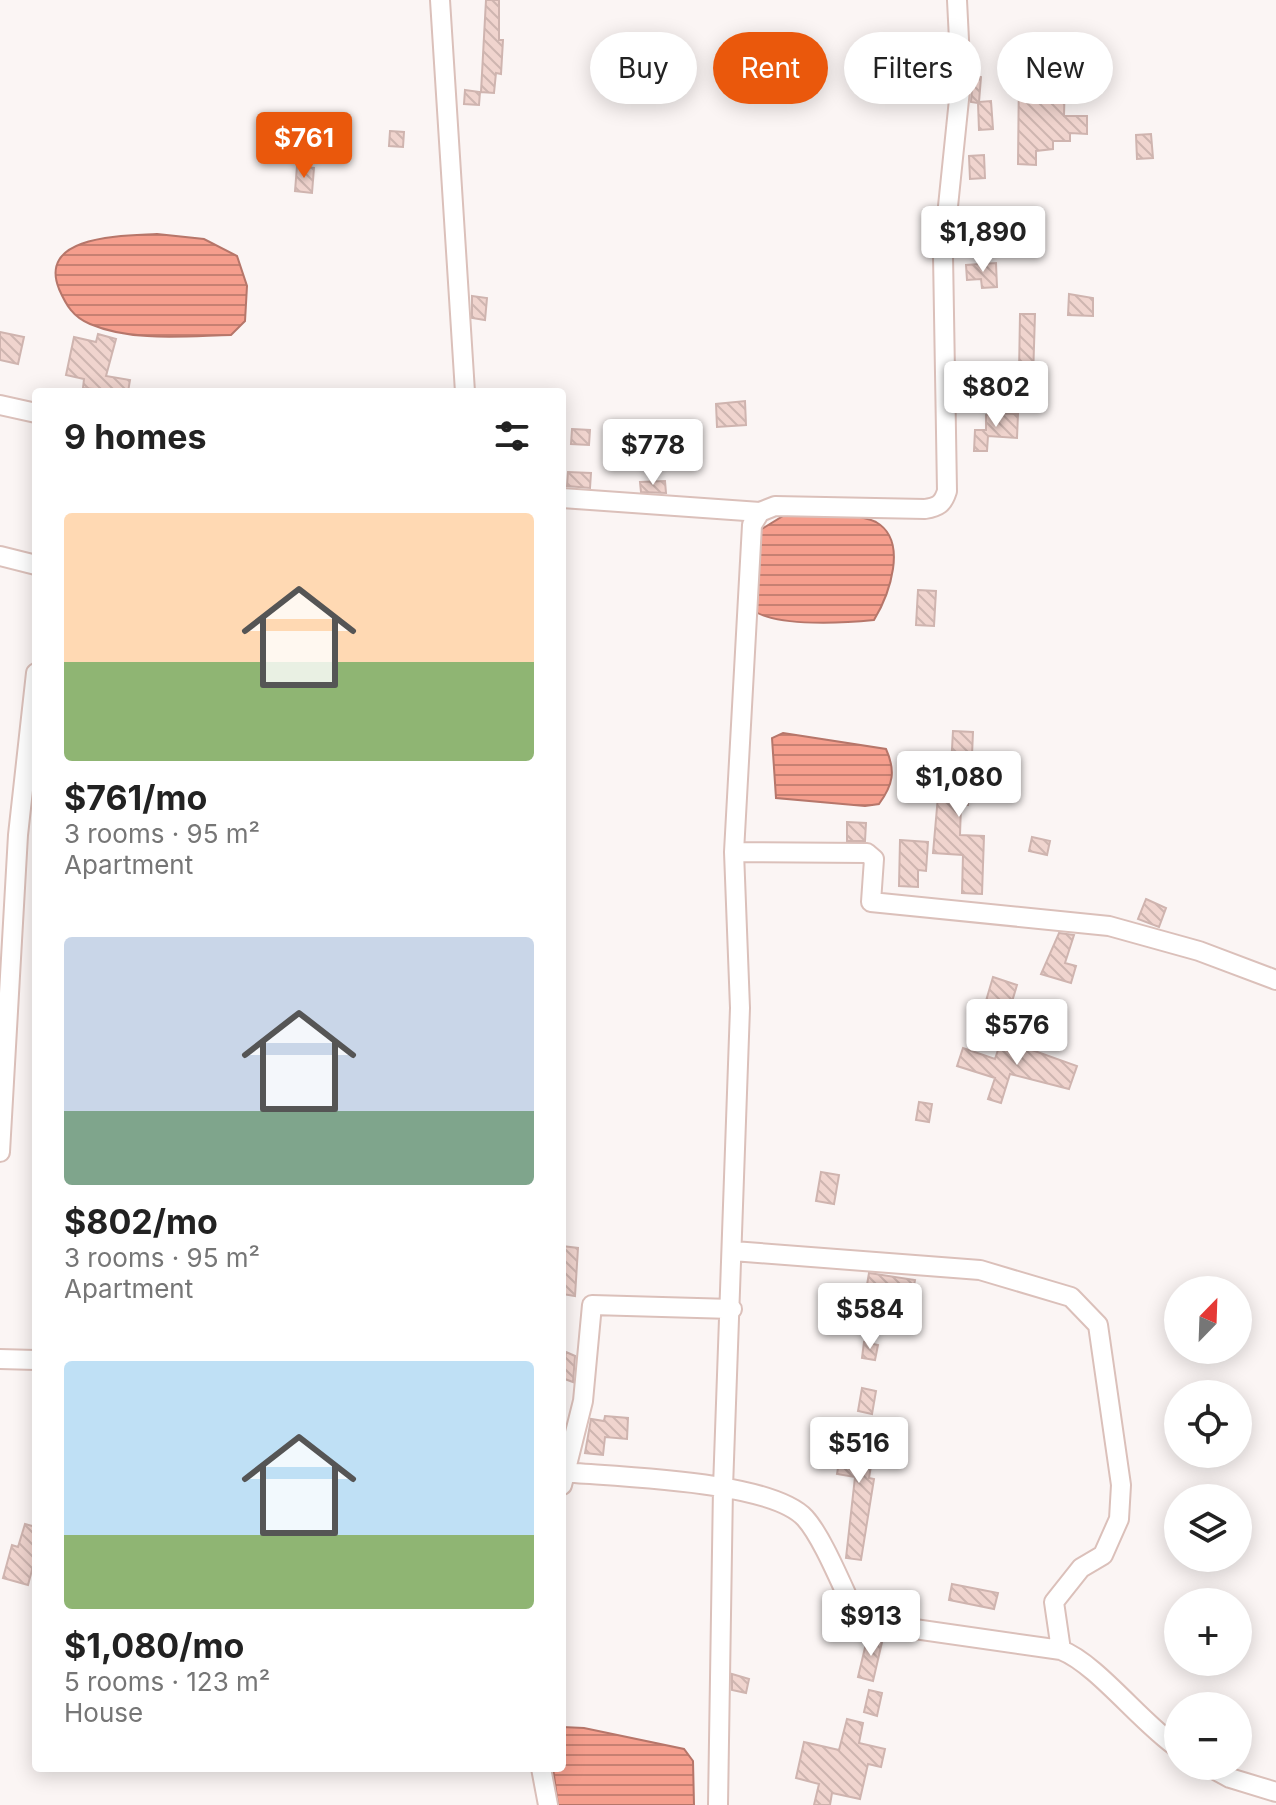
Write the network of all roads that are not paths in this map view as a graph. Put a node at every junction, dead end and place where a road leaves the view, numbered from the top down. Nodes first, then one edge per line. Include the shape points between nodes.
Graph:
1 (440, 0) edge
2 (957, 0) edge
3 (465, 388) edge
4 (0, 405) edge
5 (32, 412) edge
6 (566, 498) edge
7 (760, 512) junction
8 (0, 556) edge
9 (32, 564) edge
10 (32, 709) edge
11 (734, 852) junction
12 (1276, 980) edge
13 (0, 1152) edge
14 (733, 1251) junction
15 (732, 1309) junction
16 (0, 1359) edge
17 (32, 1360) edge
18 (566, 1466) edge
19 (566, 1477) edge
20 (723, 1488) junction
21 (1061, 1650) junction
22 (1164, 1737) edge
23 (542, 1772) edge
24 (1237, 1780) edge
25 (1276, 1792) edge
26 (548, 1805) edge
27 (718, 1805) edge

1 - 3 street
2 - 7 street via 961,80 943,255 944,501 925,509 795,504
4 - 5 street
6 - 7 street
7 - 11 street via 752,525 746,596
8 - 9 street
10 - 13 street via 18,835
11 - 12 street via 867,853 874,859 871,902 1109,926
11 - 14 street via 740,1008
14 - 15 street
14 - 21 street via 980,1270 1071,1297 1098,1325 1121,1485 1119,1519 1103,1555 1081,1568 1054,1602
15 - 18 street via 592,1305 583,1401
15 - 20 street
16 - 17 street
19 - 20 street
20 - 21 street via 780,1500 805,1518 859,1621
20 - 27 street
21 - 22 street via 1077,1656
23 - 26 street
24 - 25 street

